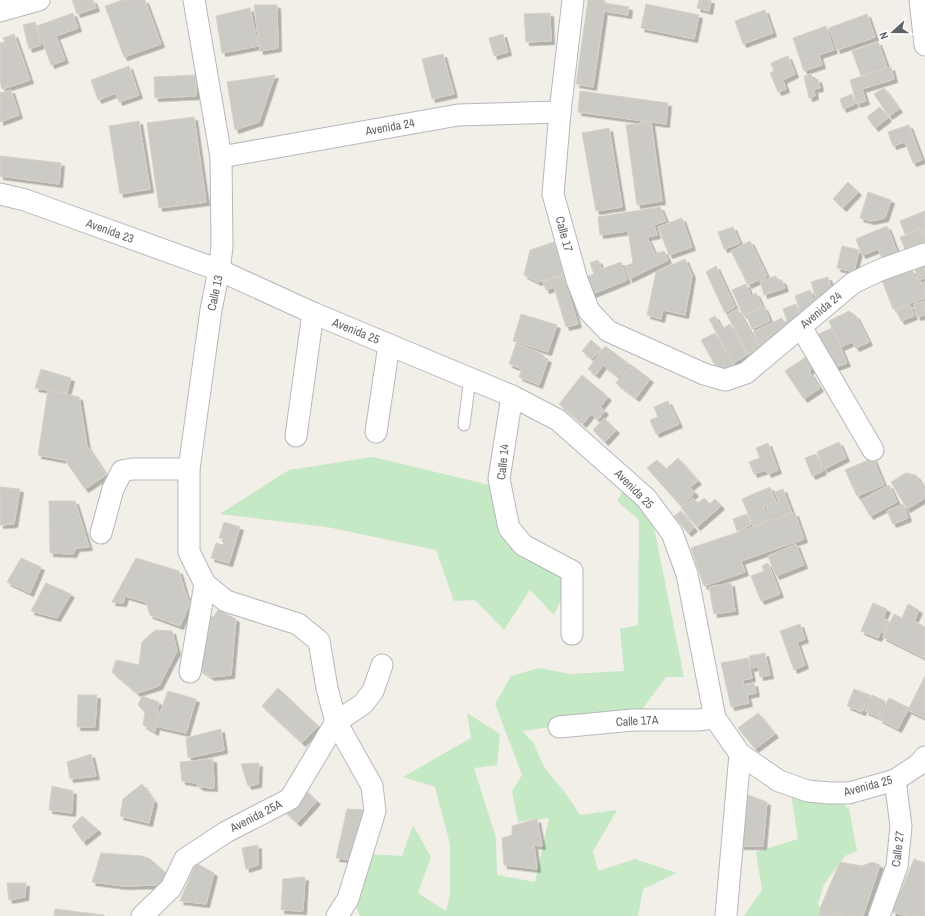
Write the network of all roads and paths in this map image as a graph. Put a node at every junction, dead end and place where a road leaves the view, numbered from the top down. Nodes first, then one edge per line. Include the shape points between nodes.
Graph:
1 (39, 0) edge
2 (194, 0) edge
3 (573, 0) edge
4 (920, 0) edge
5 (0, 11) edge
6 (925, 45) edge
7 (560, 112) junction
8 (221, 157) junction
9 (0, 194) edge
10 (925, 254) edge
11 (219, 270) junction
12 (313, 313) junction
13 (801, 327) junction
14 (389, 344) junction
15 (470, 378) junction
16 (725, 380) joint
17 (512, 396) junction
18 (464, 425) dead end
19 (376, 432) dead end
20 (296, 436) dead end
21 (873, 450) dead end
22 (189, 469) junction
23 (101, 533) dead end
24 (205, 584) junction
25 (572, 634) dead end
26 (382, 665) dead end
27 (190, 672) dead end
28 (715, 718) junction
29 (336, 722) junction
30 (559, 728) dead end
31 (740, 754) junction
32 (925, 757) edge
33 (894, 780) junction
34 (142, 916) edge
35 (337, 916) edge
36 (726, 916) edge
37 (879, 916) edge

1 - 5 street
2 - 8 street, Calle 13
3 - 7 street, Calle 17
4 - 6 street
7 - 8 street, Avenida 24 via 458,115
7 - 16 street, Calle 17 via 553,194 577,280 589,312 608,331 704,374
8 - 11 street, Calle 13 via 222,247
9 - 11 street, Avenida 23 via 25,200
10 - 13 street, Avenida 24 via 853,283
11 - 12 street, Avenida 25
11 - 22 street, Calle 13 via 210,310
12 - 14 street, Avenida 25
12 - 20 street
13 - 16 street, Avenida 24 via 746,373
13 - 21 street
14 - 15 street, Avenida 25
14 - 19 street
15 - 17 street, Avenida 25
15 - 18 lane
17 - 25 street, Calle 14 via 499,479 510,528 523,545 572,571
17 - 28 street, Avenida 25 via 558,420 646,498 672,533 686,574
22 - 23 street via 122,471 113,489
22 - 24 street, Calle 13 via 189,552
24 - 27 street
24 - 29 street via 226,601 298,624 319,641
26 - 29 street, Avenida 25A via 373,691 363,704
28 - 30 street, Calle 17A via 633,720
28 - 31 street, Avenida 25
29 - 34 street, Avenida 25A via 290,799 226,832 185,859 170,888
29 - 35 street via 372,786 375,811 348,899
31 - 33 street, Avenida 25 via 779,781 808,791 849,793
31 - 36 street
32 - 33 street, Avenida 25 via 918,765
33 - 37 street, Calle 27 via 901,826 897,866

